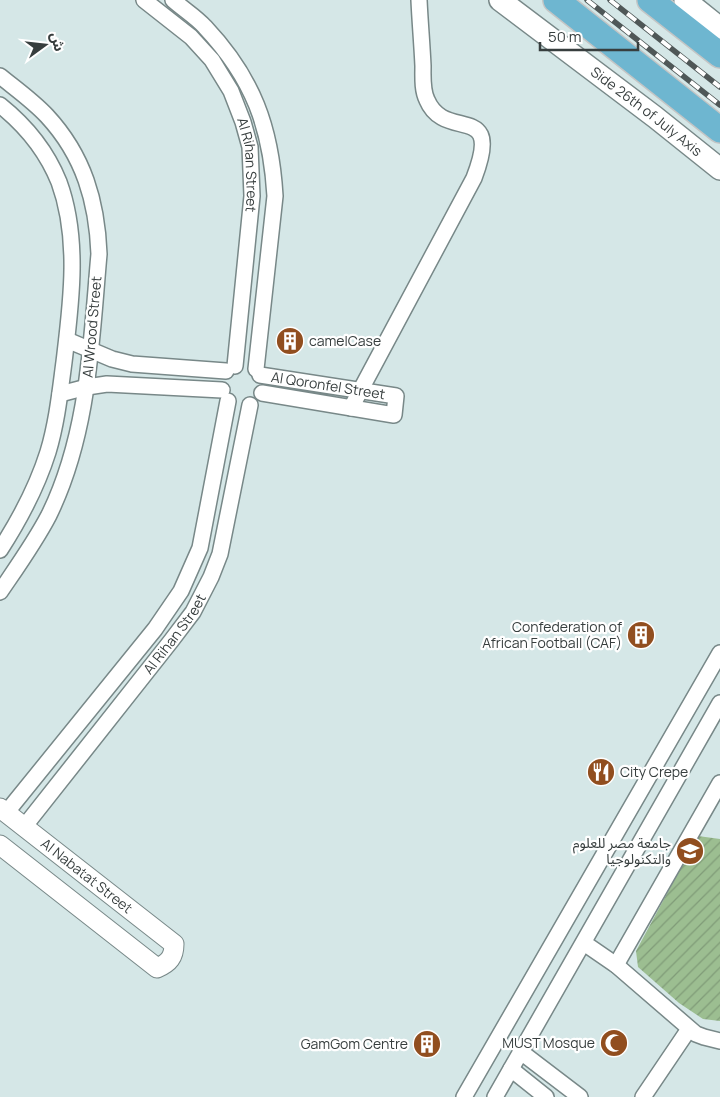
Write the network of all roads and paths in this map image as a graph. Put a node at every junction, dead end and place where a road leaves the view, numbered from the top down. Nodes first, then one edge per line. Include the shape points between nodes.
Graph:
1 (144, 0) edge
2 (173, 0) edge
3 (419, 0) edge
4 (500, 0) edge
5 (556, 0) edge
6 (650, 0) edge
7 (686, 0) edge
8 (720, 28) edge
9 (720, 55) edge
10 (2, 83) edge
11 (0, 105) edge
12 (261, 117) junction
13 (243, 122) junction
14 (720, 130) edge
15 (720, 169) edge
16 (67, 340) junction
17 (90, 351) junction
18 (231, 368) junction
19 (258, 372) junction
20 (87, 387) junction
21 (359, 391) junction
22 (60, 394) junction
23 (262, 394) junction
24 (225, 396) junction
25 (250, 405) junction
26 (350, 408) junction
27 (0, 550) edge
28 (0, 592) edge
29 (155, 629) junction
30 (171, 641) junction
31 (720, 653) edge
32 (720, 703) edge
33 (720, 783) edge
34 (3, 810) edge
35 (24, 827) junction
36 (0, 845) edge
37 (584, 943) junction
38 (616, 965) junction
39 (689, 1028) junction
40 (720, 1041) edge
41 (521, 1052) junction
42 (511, 1069) junction
43 (464, 1097) edge
44 (495, 1097) edge
45 (546, 1097) edge
46 (580, 1097) edge
47 (643, 1097) edge

1 - 13 street, Al Rihan Street via 191,37 212,60 231,91
2 - 12 street, Al Rihan Street via 204,26 227,53 248,83
3 - 21 street via 427,101 445,120 473,126 482,137 483,146 474,178
4 - 15 main road, Side 26th of July Axis
5 - 14 highway
6 - 9 highway
7 - 8 main road
10 - 17 street, Al Wrood Street via 47,116 67,141 83,170 93,200 99,254
11 - 16 street, Al Wrood Street via 29,132 45,156 67,209 72,258
12 - 13 street
12 - 19 street, Al Rihan Street via 272,160 275,196
13 - 18 street, Al Rihan Street via 250,146 252,196
16 - 17 street
16 - 22 street, Al Wrood Street
17 - 18 street via 132,364
17 - 20 street, Al Wrood Street
18 - 19 street via 246,364
18 - 24 street via 222,380
19 - 21 street, Al Qoronfel Street
19 - 23 street via 263,380
20 - 22 street
20 - 24 street via 107,384
20 - 28 street, Al Wrood Street via 73,450 49,514
21 - 26 street
21 - 26 street, Al Qoronfel Street via 396,396 394,416
22 - 27 street, Al Wrood Street via 54,429 38,481
23 - 25 street
23 - 26 street, Al Qoronfel Street
24 - 25 street via 238,406
24 - 29 street, Al Rihan Street via 200,548 181,591
25 - 30 street, Al Rihan Street via 220,554 193,612
29 - 30 street
29 - 34 street, Al Rihan Street
30 - 35 street, Al Rihan Street
31 - 43 street
32 - 37 street
33 - 38 street
34 - 35 street, Al Nabatat Street
35 - 36 street, Al Nabatat Street via 174,944 171,959 157,968
37 - 38 street
37 - 41 street
38 - 39 street
39 - 40 street via 704,1038
39 - 47 street
41 - 42 street
41 - 46 street
42 - 44 street
42 - 45 street

